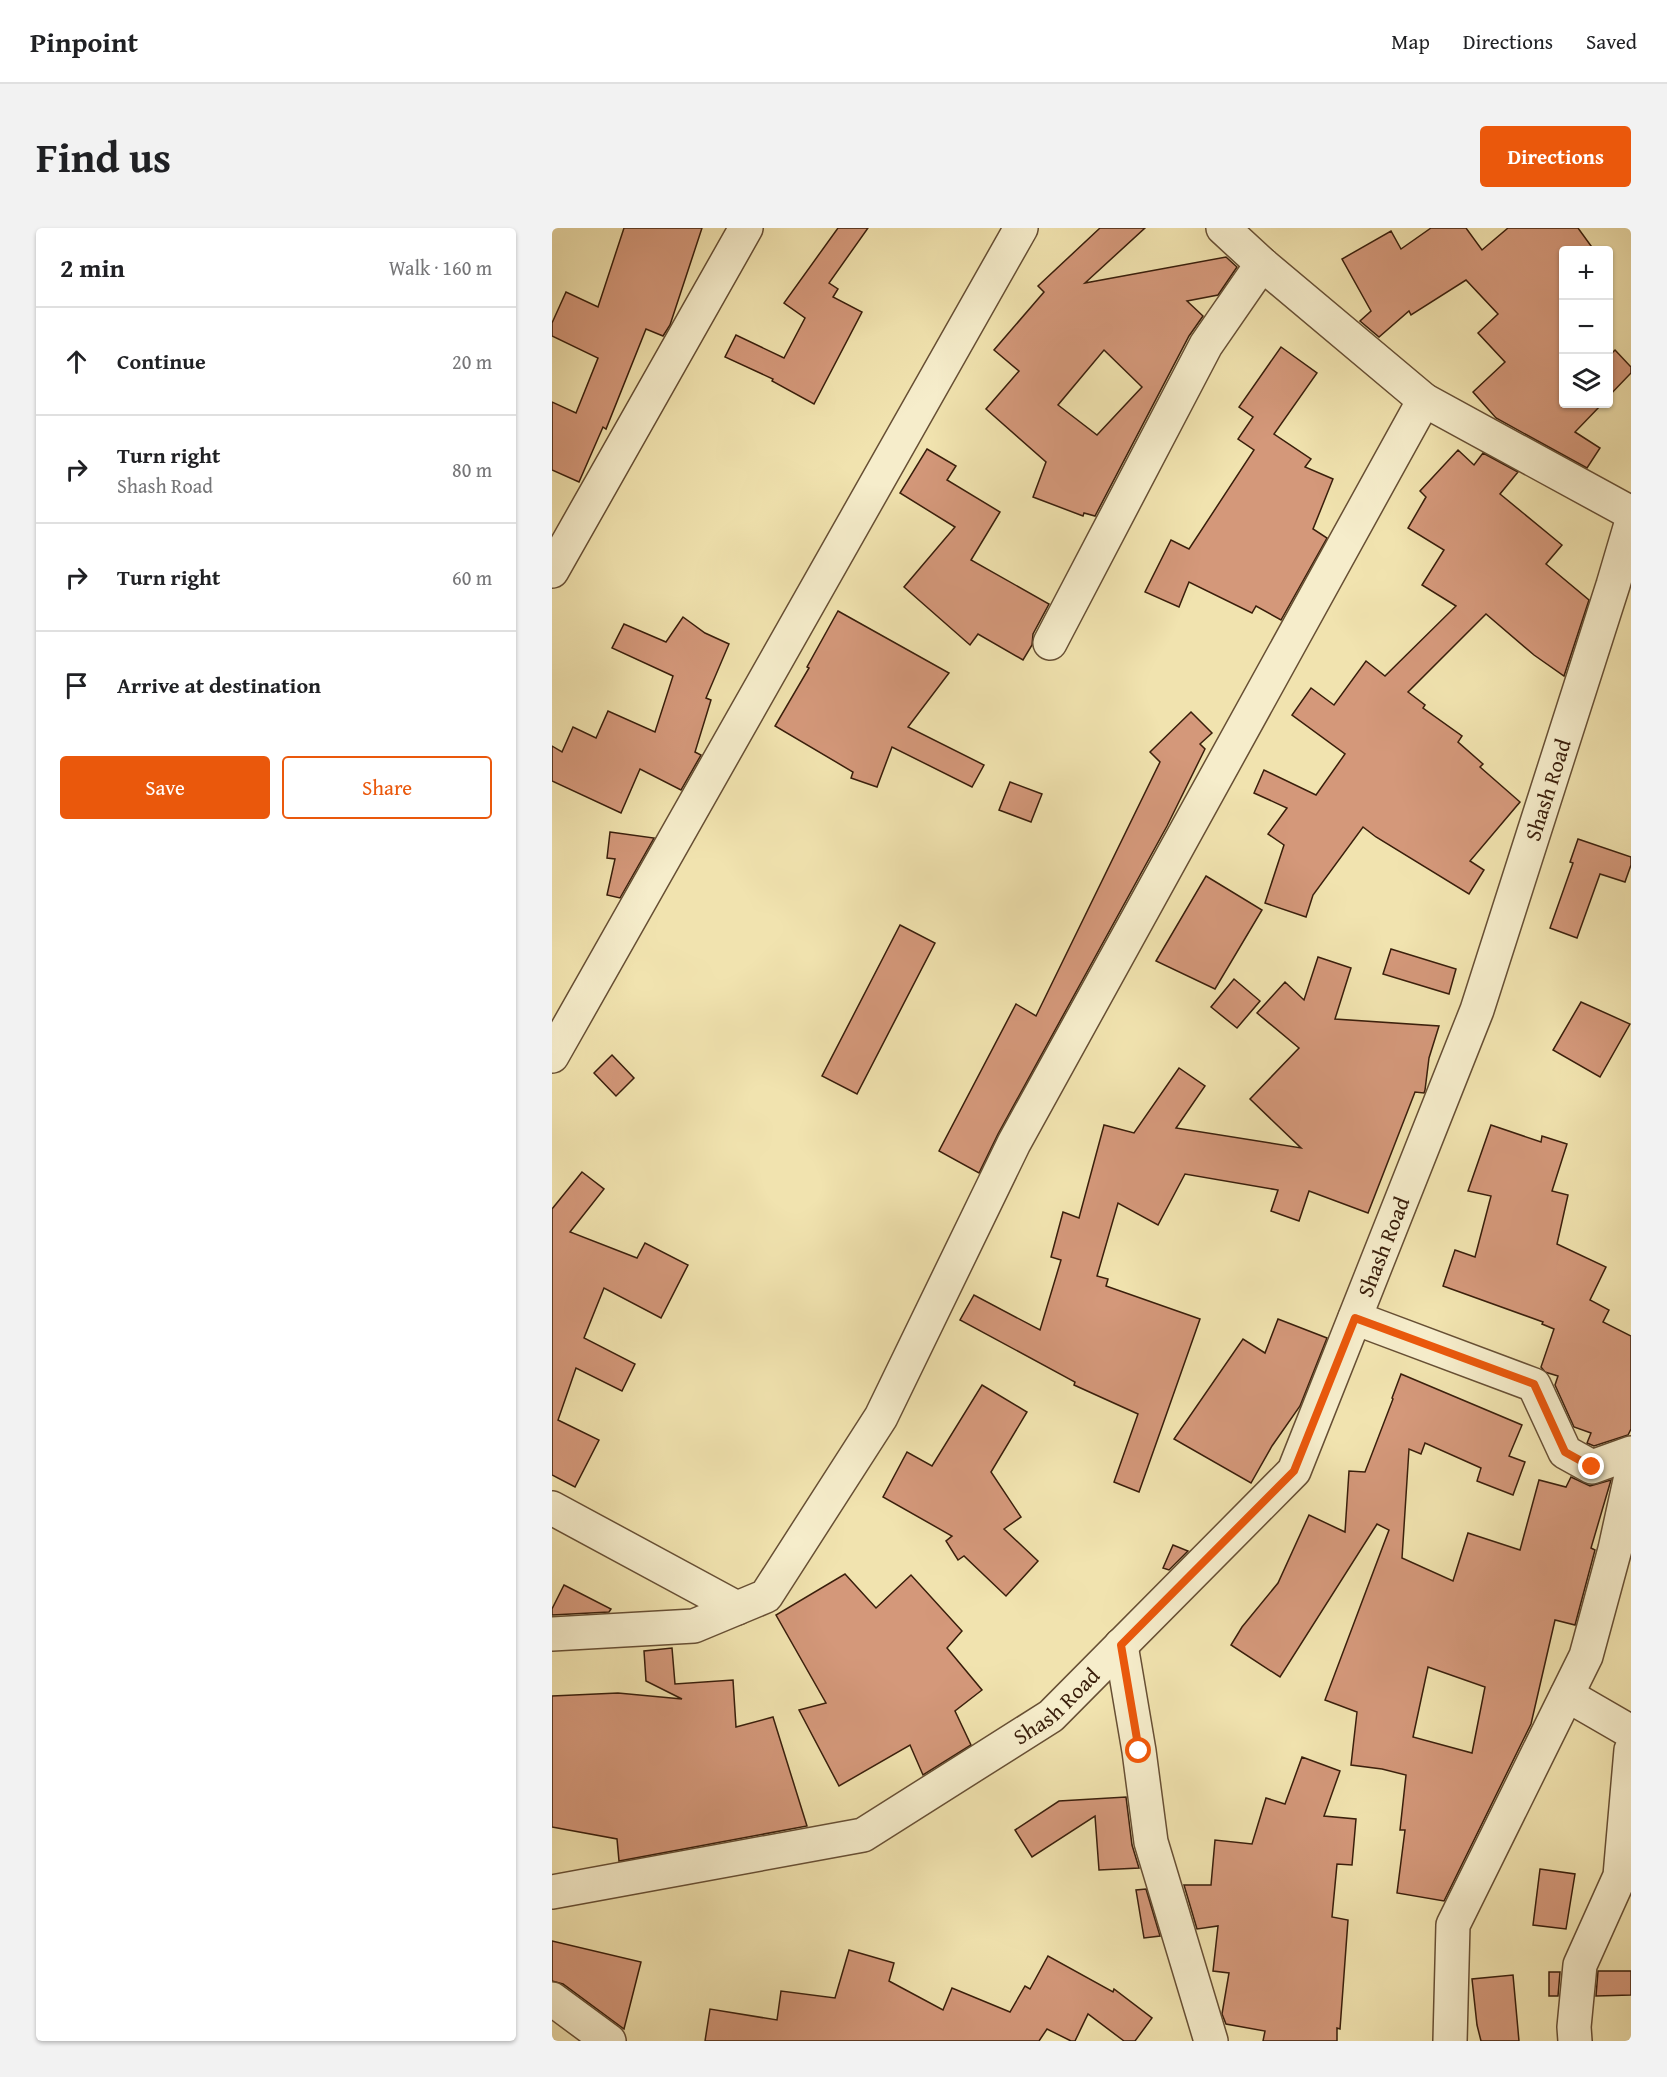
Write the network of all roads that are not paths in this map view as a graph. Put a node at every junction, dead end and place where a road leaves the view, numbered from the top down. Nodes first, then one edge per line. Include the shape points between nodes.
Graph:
1 (746, 228) edge
2 (1021, 228) edge
3 (1223, 228) edge
4 (1262, 264) junction
5 (1424, 400) junction
6 (1631, 513) edge
7 (1631, 524) edge
8 (552, 571) edge
9 (1050, 643) dead end
10 (552, 1056) edge
11 (1355, 1318) junction
12 (1631, 1453) edge
13 (1631, 1476) edge
14 (552, 1508) edge
15 (737, 1608) junction
16 (552, 1634) edge
17 (1121, 1645) junction
18 (1567, 1695) junction
19 (1631, 1732) edge
20 (1631, 1750) edge
21 (552, 1892) edge
22 (552, 1999) edge
23 (609, 2041) edge
24 (1211, 2041) edge
25 (1450, 2041) edge
26 (1575, 2041) edge

1 - 8 street
2 - 10 street
3 - 4 street
4 - 5 street
4 - 9 street via 1206,345
5 - 6 street
5 - 15 street via 1014,1143 881,1417 766,1596
7 - 11 street, Shash Road via 1477,1010
11 - 12 street via 1534,1384 1565,1452 1592,1467
11 - 17 street, Shash Road via 1294,1471
13 - 18 street via 1586,1656
14 - 15 street
15 - 16 street via 693,1626
17 - 21 street, Shash Road via 1051,1716 863,1835
17 - 24 street via 1150,1842
18 - 19 street
18 - 25 street via 1453,1925
20 - 26 street via 1620,1876 1580,1965
22 - 23 street

